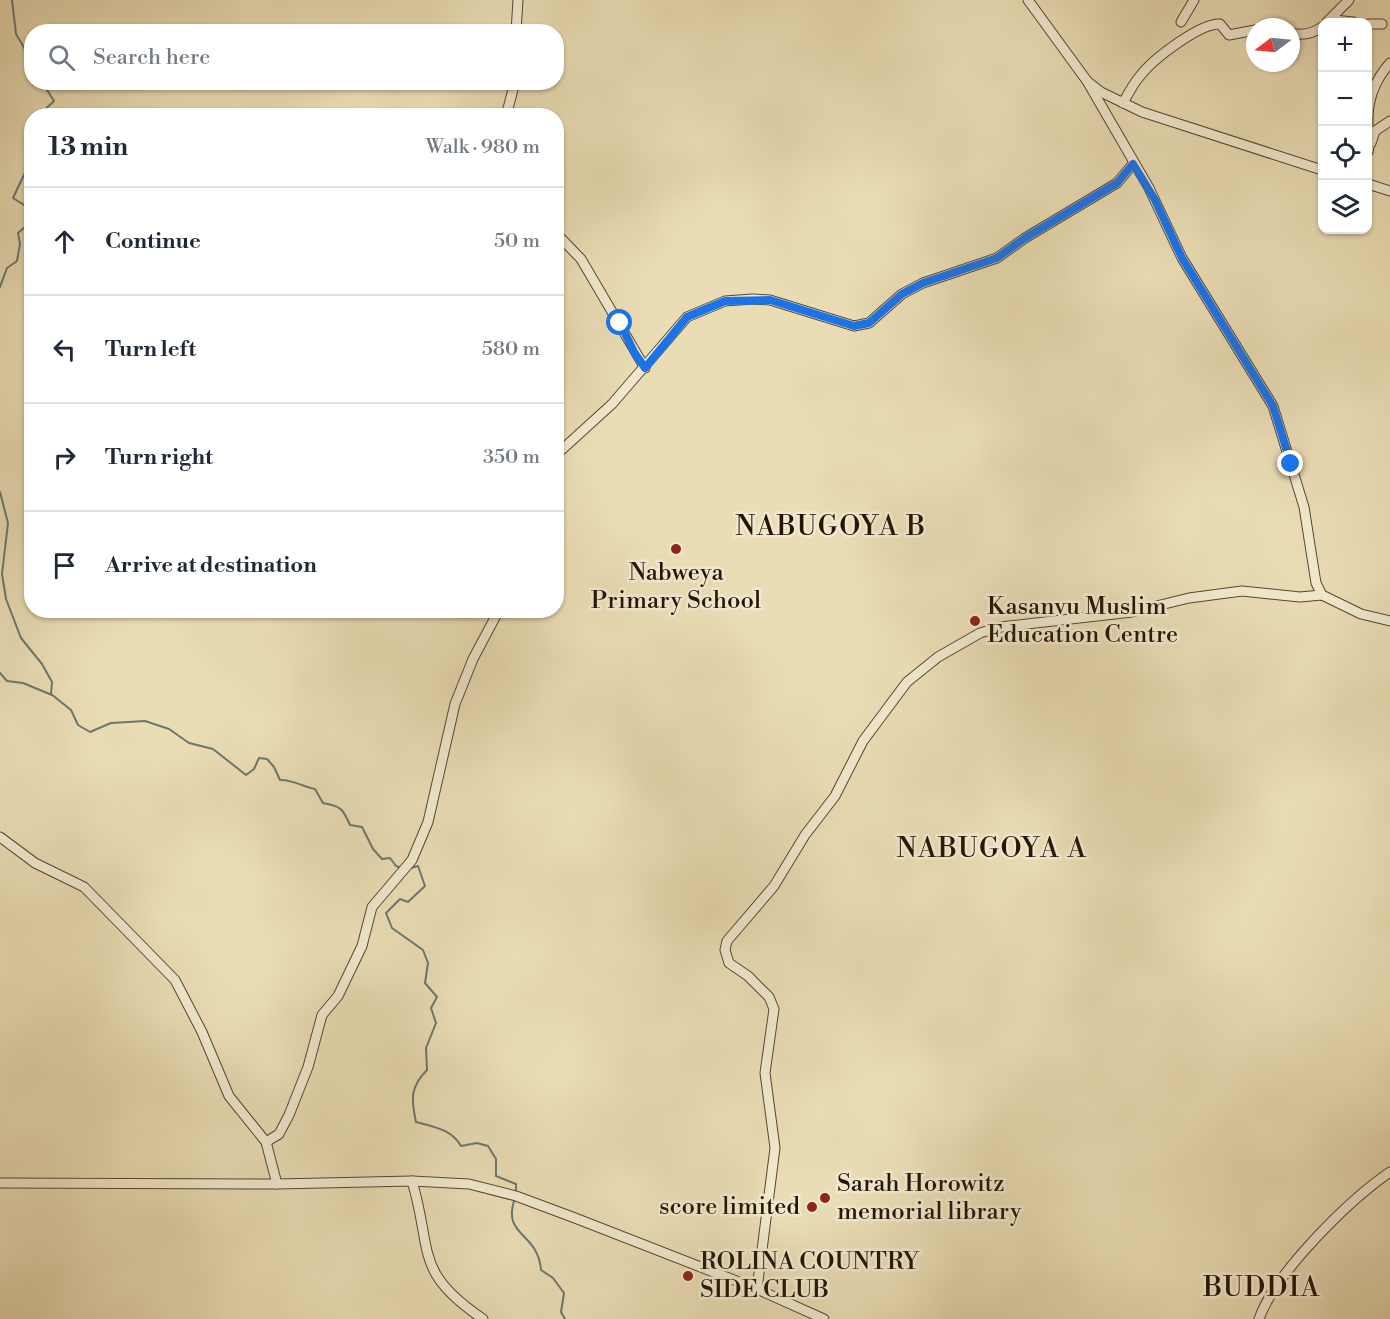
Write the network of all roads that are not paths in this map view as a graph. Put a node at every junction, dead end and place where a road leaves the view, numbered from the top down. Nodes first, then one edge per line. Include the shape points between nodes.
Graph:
1 (518, 0) edge
2 (1028, 0) edge
3 (1194, 0) edge
4 (1349, 0) edge
5 (1333, 18) edge
6 (1181, 22) dead end
7 (516, 24) edge
8 (1372, 24) edge
9 (1382, 24) dead end
10 (1318, 30) edge
11 (1246, 32) edge
12 (1300, 36) edge
13 (1390, 63) edge
14 (1087, 81) junction
15 (513, 90) edge
16 (1123, 103) junction
17 (508, 108) edge
18 (1390, 121) edge
19 (1368, 126) edge
20 (1372, 138) edge
21 (1133, 164) junction
22 (1318, 168) edge
23 (1372, 185) edge
24 (1390, 191) edge
25 (564, 241) edge
26 (645, 368) junction
27 (564, 447) edge
28 (1322, 596) junction
29 (495, 618) edge
30 (1390, 621) edge
31 (0, 837) edge
32 (266, 1142) junction
33 (1390, 1172) edge
34 (412, 1181) junction
35 (0, 1184) edge
36 (277, 1184) junction
37 (757, 1289) junction
38 (483, 1319) edge
39 (824, 1319) edge
40 (1259, 1319) edge

1 - 7 street
2 - 14 street
3 - 6 street
4 - 5 street
8 - 9 street
10 - 12 street
11 - 16 street via 1229,35 1220,24 1198,28 1149,65
13 - 19 street via 1378,77 1371,95
14 - 16 street
14 - 21 street
15 - 17 street
16 - 22 street
18 - 20 street via 1375,130
21 - 26 street via 1117,183 997,258 923,283 902,294 869,323 854,326 770,300 725,301 687,317
21 - 28 street via 1182,258 1273,406 1304,507 1316,583
23 - 24 street
25 - 26 street via 581,259
26 - 27 street
28 - 30 street via 1361,614
28 - 37 street via 1242,591 1189,598 1132,612 1000,627 980,633 938,657 907,682 863,741 836,796 805,835 774,886 727,941 729,963 769,997 774,1009 765,1073 775,1148
29 - 32 street via 455,704 428,822 412,860 372,907 362,946 338,996 322,1015 308,1067 289,1115 279,1134
31 - 32 street via 35,863 84,887 175,980 229,1096
32 - 36 street
33 - 40 street via 1363,1193 1286,1272 1272,1290
34 - 36 street
34 - 37 street via 468,1184 516,1196
34 - 38 street via 424,1225 425,1251 434,1274 456,1299
35 - 36 street
37 - 39 street

